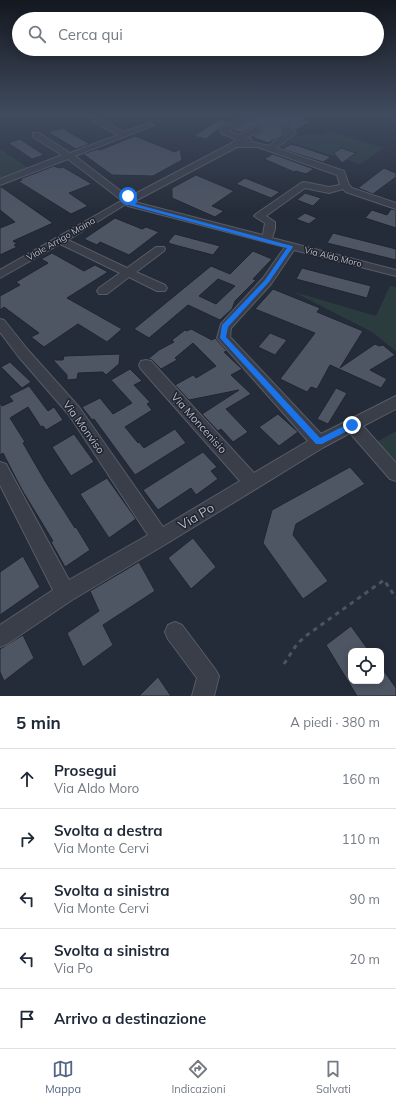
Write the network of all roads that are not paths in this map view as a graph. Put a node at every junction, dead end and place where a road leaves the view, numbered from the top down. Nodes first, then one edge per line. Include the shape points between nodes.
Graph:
1 (54, 146) edge
2 (94, 146) edge
3 (226, 146) edge
4 (259, 146) edge
5 (273, 146) edge
6 (270, 149) junction
7 (69, 156) junction
8 (0, 182) edge
9 (345, 186) junction
10 (128, 201) junction
11 (396, 206) edge
12 (60, 240) junction
13 (266, 240) junction
14 (291, 247) junction
15 (160, 249) dead end
16 (2, 271) edge
17 (129, 272) junction
18 (396, 273) edge
19 (161, 288) dead end
20 (103, 291) dead end
21 (0, 323) edge
22 (146, 365) dead end
23 (396, 402) edge
24 (352, 425) junction
25 (319, 442) junction
26 (0, 469) edge
27 (396, 474) edge
28 (252, 482) junction
29 (160, 538) junction
30 (65, 593) junction
31 (176, 632) dead end
32 (0, 637) edge
33 (203, 696) edge

1 - 7 street
2 - 7 street
3 - 10 street, Viale Arrigo Maina
4 - 6 street
5 - 6 street
6 - 9 street via 341,173
7 - 8 street
7 - 10 street
9 - 11 street via 349,190
9 - 13 street via 329,190 304,185 259,216 270,222
10 - 12 street, Viale Arrigo Maina
10 - 13 street, Via Aldo Moro
12 - 16 street, Viale Arrigo Maina
12 - 17 street
13 - 14 street, Via Aldo Moro
14 - 18 street, Via Aldo Moro
14 - 25 street via 267,281 225,327 223,338
15 - 17 street
17 - 19 street
17 - 20 street
21 - 29 street, Via Monviso via 74,411
22 - 28 street, Via Moncenisio
23 - 24 street, Via Po
24 - 25 street, Via Po
24 - 27 street
25 - 28 street, Via Po
26 - 30 street
28 - 29 street, Via Po
29 - 30 street, Via Po
30 - 32 street, Via Po
31 - 33 street via 208,676

